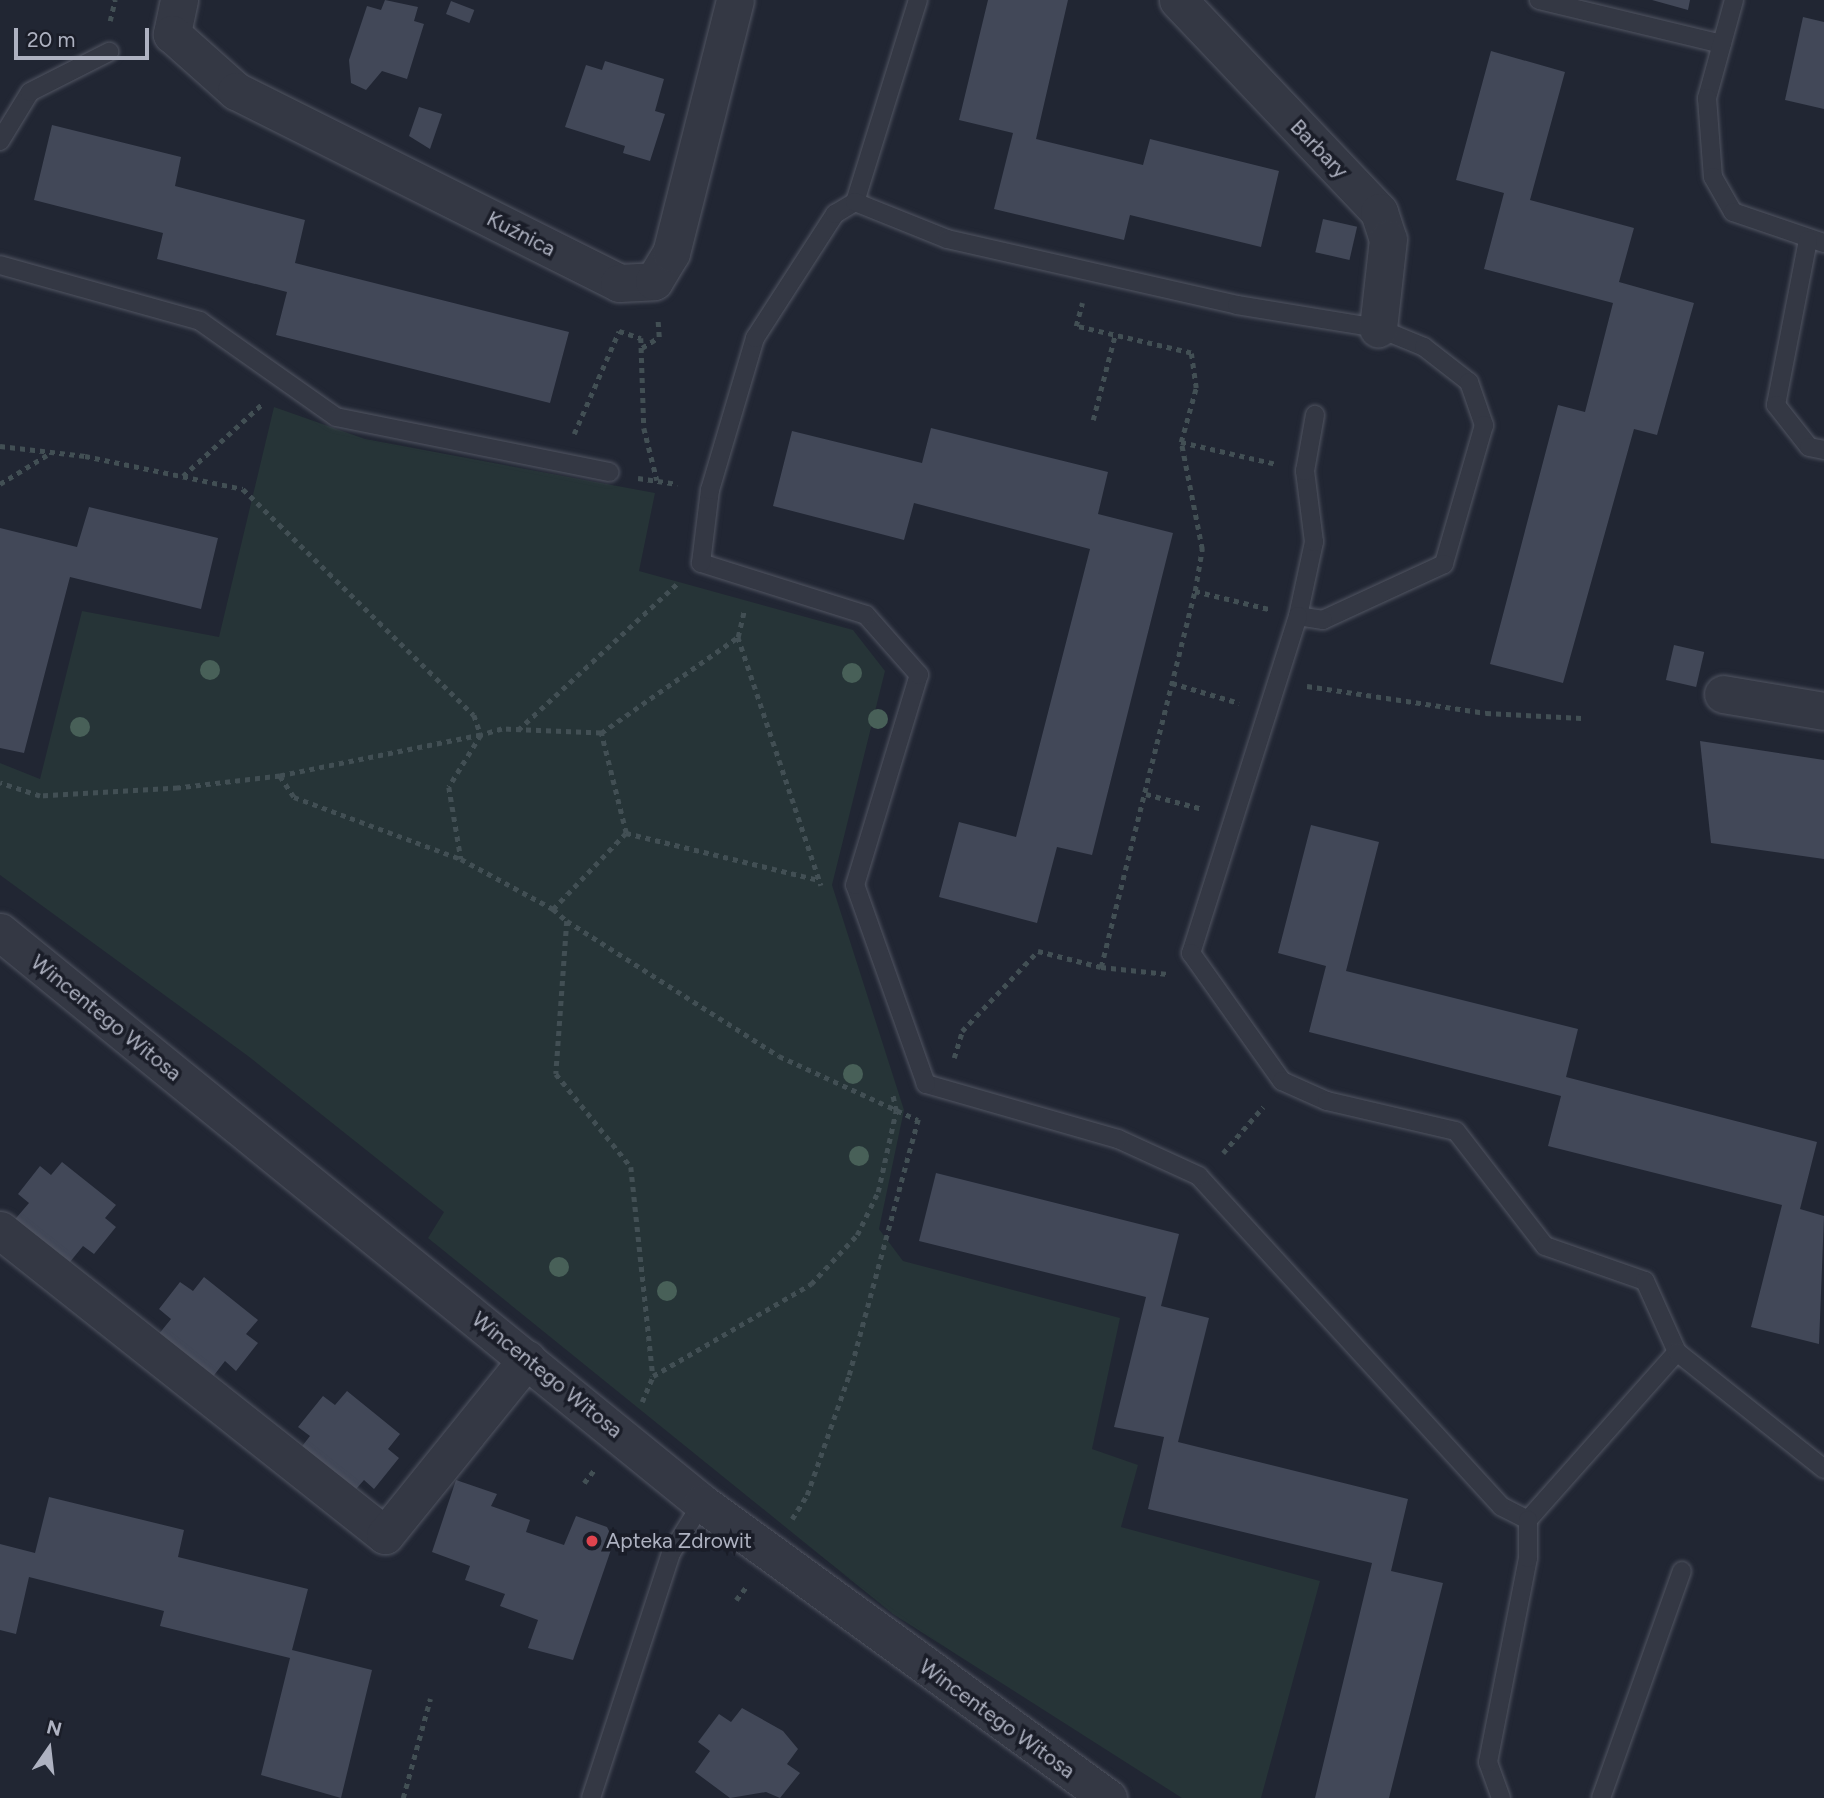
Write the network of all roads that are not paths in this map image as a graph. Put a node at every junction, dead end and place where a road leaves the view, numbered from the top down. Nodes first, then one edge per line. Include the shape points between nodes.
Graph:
1 (179, 0) edge
2 (735, 0) edge
3 (918, 0) edge
4 (1178, 0) edge
5 (1539, 0) edge
6 (1734, 0) edge
7 (1722, 44) junction
8 (109, 52) dead end
9 (0, 141) edge
10 (855, 202) junction
11 (1816, 242) edge
12 (0, 265) edge
13 (1378, 328) junction
14 (1315, 415) dead end
15 (1824, 450) edge
16 (610, 472) dead end
17 (1298, 616) junction
18 (1723, 694) dead end
19 (1824, 711) edge
20 (0, 932) edge
21 (0, 1230) edge
22 (1677, 1352) junction
23 (527, 1359) junction
24 (1824, 1469) edge
25 (702, 1503) junction
26 (1528, 1520) junction
27 (1682, 1571) dead end
28 (591, 1798) edge
29 (1108, 1798) edge
30 (1501, 1798) edge
31 (1601, 1798) edge

1 - 2 street, Kuźnica via 172,34 236,91 619,283 654,281 671,253
3 - 10 lane
4 - 13 street, Barbary via 1379,212 1388,239
5 - 7 lane
6 - 7 lane
7 - 11 lane via 1707,98 1713,177 1733,212
8 - 9 lane via 30,92
10 - 13 lane via 947,239
10 - 26 lane via 835,214 755,338 710,490 701,563 866,615 919,675 855,885 926,1084 1118,1139 1199,1176 1501,1506
11 - 15 lane via 1776,405 1809,447
12 - 16 lane via 200,321 335,417
13 - 17 lane via 1424,347 1469,382 1484,425 1444,564 1323,620
14 - 17 lane via 1305,471 1314,542
17 - 22 lane via 1191,953 1282,1081 1327,1101 1456,1131 1545,1246 1645,1281
18 - 19 street
20 - 23 street, Wincentego Witosa
21 - 23 street via 385,1535
22 - 24 lane
22 - 26 lane
23 - 25 street, Wincentego Witosa
25 - 28 lane via 671,1553
25 - 29 street, Wincentego Witosa
26 - 30 lane via 1528,1558 1488,1762
27 - 31 lane

